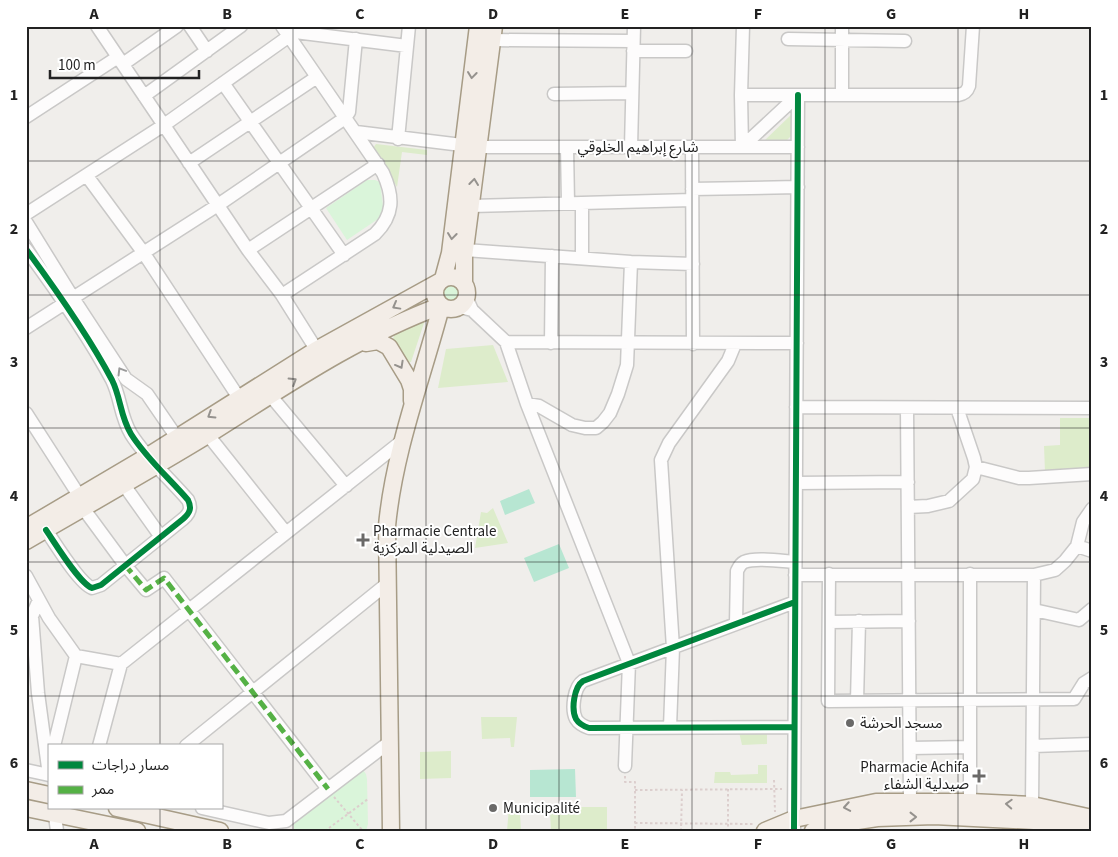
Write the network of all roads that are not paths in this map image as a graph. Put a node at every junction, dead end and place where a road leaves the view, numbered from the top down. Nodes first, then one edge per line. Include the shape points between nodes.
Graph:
1 (177, 26) edge
2 (190, 26) edge
3 (241, 26) edge
4 (409, 26) edge
5 (478, 26) edge
6 (634, 26) edge
7 (743, 26) edge
8 (842, 26) edge
9 (973, 26) edge
10 (99, 27) edge
11 (286, 32) edge
12 (493, 33) edge
13 (356, 38) junction
14 (788, 40) dead end
15 (842, 40) junction
16 (905, 41) dead end
17 (408, 46) junction
18 (633, 46) junction
19 (207, 51) junction
20 (686, 51) dead end
21 (120, 61) junction
22 (317, 77) junction
23 (223, 83) junction
24 (632, 93) junction
25 (554, 94) dead end
26 (741, 95) junction
27 (798, 95) junction
28 (842, 95) junction
29 (144, 96) junction
30 (26, 117) edge
31 (346, 118) junction
32 (251, 122) junction
33 (164, 125) junction
34 (356, 132) junction
35 (398, 139) junction
36 (798, 146) junction
37 (470, 147) junction
38 (567, 147) junction
39 (630, 147) junction
40 (692, 147) junction
41 (742, 147) junction
42 (280, 162) junction
43 (190, 163) junction
44 (378, 164) junction
45 (87, 176) junction
46 (798, 188) junction
47 (692, 194) junction
48 (568, 203) junction
49 (582, 203) junction
50 (218, 206) junction
51 (471, 206) junction
52 (311, 208) junction
53 (26, 214) edge
54 (26, 222) edge
55 (26, 249) edge
56 (248, 250) junction
57 (465, 250) junction
58 (143, 252) junction
59 (344, 255) junction
60 (552, 256) junction
61 (582, 258) junction
62 (631, 262) junction
63 (693, 264) junction
64 (441, 280) junction
65 (282, 296) junction
66 (69, 301) junction
67 (457, 303) junction
68 (26, 328) edge
69 (506, 342) junction
70 (551, 343) junction
71 (628, 343) junction
72 (797, 343) junction
73 (693, 344) junction
74 (735, 344) junction
75 (347, 350) junction
76 (320, 356) junction
77 (135, 385) junction
78 (270, 395) junction
79 (117, 396) junction
80 (239, 398) junction
81 (527, 404) junction
82 (796, 407) junction
83 (907, 408) junction
84 (957, 408) junction
85 (1092, 408) edge
86 (411, 410) junction
87 (26, 413) edge
88 (208, 434) junction
89 (402, 441) junction
90 (181, 443) junction
91 (153, 460) junction
92 (976, 466) junction
93 (1092, 474) edge
94 (796, 482) junction
95 (908, 482) junction
96 (124, 485) junction
97 (346, 486) junction
98 (82, 502) junction
99 (908, 506) junction
100 (1092, 509) edge
101 (26, 528) edge
102 (46, 530) junction
103 (286, 533) junction
104 (161, 537) junction
105 (26, 541) edge
106 (1077, 546) junction
107 (1092, 550) edge
108 (125, 565) junction
109 (795, 568) junction
110 (829, 574) junction
111 (909, 574) junction
112 (970, 574) junction
113 (1034, 575) junction
114 (26, 576) edge
115 (388, 583) junction
116 (39, 600) junction
117 (795, 602) junction
118 (1092, 609) edge
119 (189, 610) junction
120 (1034, 610) junction
121 (909, 620) junction
122 (859, 621) junction
123 (828, 622) junction
124 (736, 623) junction
125 (673, 648) junction
126 (76, 656) junction
127 (629, 663) junction
128 (121, 664) junction
129 (1092, 678) edge
130 (252, 691) junction
131 (1033, 699) junction
132 (910, 700) junction
133 (970, 700) junction
134 (857, 701) junction
135 (626, 727) junction
136 (670, 727) junction
137 (794, 727) junction
138 (391, 741) junction
139 (54, 744) edge
140 (100, 744) edge
141 (188, 744) edge
142 (1092, 744) edge
143 (1033, 746) junction
144 (970, 747) junction
145 (910, 748) junction
146 (625, 766) road end
147 (26, 770) edge
148 (48, 770) edge
149 (328, 789) junction
150 (26, 790) edge
151 (48, 795) edge
152 (910, 801) junction
153 (970, 802) junction
154 (26, 808) edge
155 (129, 810) edge
156 (211, 810) edge
157 (54, 811) edge
158 (1092, 818) edge
159 (1033, 819) edge
160 (794, 825) edge
161 (283, 826) edge
162 (759, 827) edge
163 (840, 827) edge
164 (389, 829) edge
165 (57, 831) edge
166 (137, 831) edge
167 (220, 831) edge
168 (813, 831) edge
169 (1084, 831) edge

1 - 21 street
2 - 19 street
3 - 19 street
4 - 17 street
5 -> 37 main road
6 - 18 street
7 - 26 street
8 - 15 street
9 - 28 street via 970,86 964,94
10 - 21 street
11 - 13 street
11 - 22 street
11 - 23 street
12 - 18 street
12 - 37 main road
13 - 17 street
13 - 31 street
14 - 15 street
15 - 16 street
15 - 28 street
17 - 35 street
18 - 20 street
18 - 24 street
19 - 29 street
21 - 29 street
21 - 30 street
22 - 31 street
22 - 32 street
23 - 32 street
23 - 33 street
24 - 25 street
24 - 39 street
26 - 27 street
26 - 41 street
27 - 28 street
27 - 36 street
27 - 41 street
29 - 33 street
31 - 34 street
31 - 42 street
32 - 42 street
32 - 43 street
33 - 43 street
33 - 45 street
34 - 35 street, شارع إبراهيم الخلوقي
34 - 44 street
35 - 37 street, شارع إبراهيم الخلوقي
36 - 41 street, شارع إبراهيم الخلوقي
36 - 46 street
37 - 38 street, شارع إبراهيم الخلوقي
51 -> 37 main road
37 -> 64 main road via 450,253
38 - 39 street, شارع إبراهيم الخلوقي
38 - 48 street
39 - 40 street, شارع إبراهيم الخلوقي
40 - 41 street, شارع إبراهيم الخلوقي
40 - 47 street
42 - 50 street
42 - 52 street
43 - 50 street
44 - 52 street
44 - 59 street via 388,184 389,217 376,234
45 - 53 street
45 - 58 street
46 - 47 street
46 - 72 street
47 - 49 street
47 - 63 street
48 - 49 street
48 - 51 street
49 - 61 street
50 - 56 street
50 - 58 street
51 - 57 main road
52 - 56 street
52 - 59 street
54 - 66 street
55 - 66 street
56 - 65 street
57 - 60 street
57 - 67 main road
58 - 66 street
58 - 80 street
59 - 65 street
60 - 61 street
60 - 70 street
61 - 62 street
62 - 63 street
62 - 71 street
63 - 73 street
64 - 67 main road via 456,278
64 - 67 main road via 434,292 436,302
64 -> 76 main road
65 - 76 street
66 - 68 street
77 -> 66 street via 126,379
66 - 79 street
67 - 69 street
67 - 75 main road via 418,314
67 - 86 main road via 431,346
69 - 70 street
69 - 81 street
70 - 71 street
71 - 73 street
71 - 81 street via 624,377 610,413 596,428 572,425 539,406
72 - 74 street
72 - 82 street
73 - 74 street
74 - 125 street via 728,361 669,443 661,460
75 - 76 main road
75 -> 86 main road via 372,341 389,347 412,389
78 -> 76 main road
76 - 80 main road
77 - 79 street
77 - 90 street via 146,394
78 - 88 main road
78 - 97 street
79 - 91 street via 123,419
80 -> 90 main road
81 - 127 street
82 - 83 street
82 - 94 street
83 - 84 street
83 - 95 street
84 - 85 street
84 - 92 street
86 - 89 main road
87 - 98 street
88 - 90 main road
88 - 103 street
89 - 97 street
89 - 115 main road via 388,516
90 - 91 main road
91 - 96 main road
91 - 98 main road
91 - 104 street via 188,500 191,508 187,516
92 - 93 street via 1019,478
92 - 99 street via 973,479 949,501
94 - 95 street
94 - 109 street
95 - 99 street
96 - 98 main road
96 - 104 street
97 - 103 street
98 - 101 main road
98 - 102 main road
98 - 108 street
99 - 111 street
100 - 106 street via 1083,522
102 - 105 main road
102 - 108 street via 87,587 101,585
103 - 119 street
104 - 108 street
106 - 107 street
106 - 113 street via 1055,570
108 - 119 street via 146,590 164,578
109 - 110 street
109 - 117 street
109 - 124 street via 754,560 740,565 737,571
110 - 111 street
110 - 123 street
111 - 112 street
111 - 121 street
112 - 113 street
112 - 133 street
113 - 120 street
114 - 116 street
115 - 130 street
115 - 138 main road
116 - 126 street
116 - 148 street via 32,616
117 - 124 street
117 - 137 street
118 - 120 street via 1079,620
119 - 128 street
119 - 130 street
120 - 131 street
121 - 122 street
121 - 132 street
122 - 123 street
122 - 134 street
123 - 134 street via 828,701
124 - 125 street
125 - 127 street
125 - 136 street
126 - 128 street
126 - 139 street
127 - 135 street
127 - 135 street via 579,684 575,692 574,712 578,722 589,728
128 - 140 street
129 - 131 street via 1074,699
130 - 141 street
130 - 149 street
131 - 133 street
131 - 143 street
132 - 133 street
132 - 134 street
132 - 145 street
133 - 144 street
135 - 136 street
135 - 146 street
136 - 137 street
137 - 160 street
138 - 149 street
138 - 164 main road
142 - 143 street
143 - 159 street
144 - 145 street
144 - 153 street
145 - 152 street
147 - 148 street
149 - 161 street
150 - 151 main road
152 - 153 main road
152 -> 160 main road via 876,802
159 -> 153 main road
154 - 157 main road
155 - 167 main road
156 - 161 street
157 - 165 street
157 - 166 main road
158 - 159 main road
163 -> 159 main road via 877,818 900,817
159 - 169 main road
160 - 162 main road
163 - 168 main road

